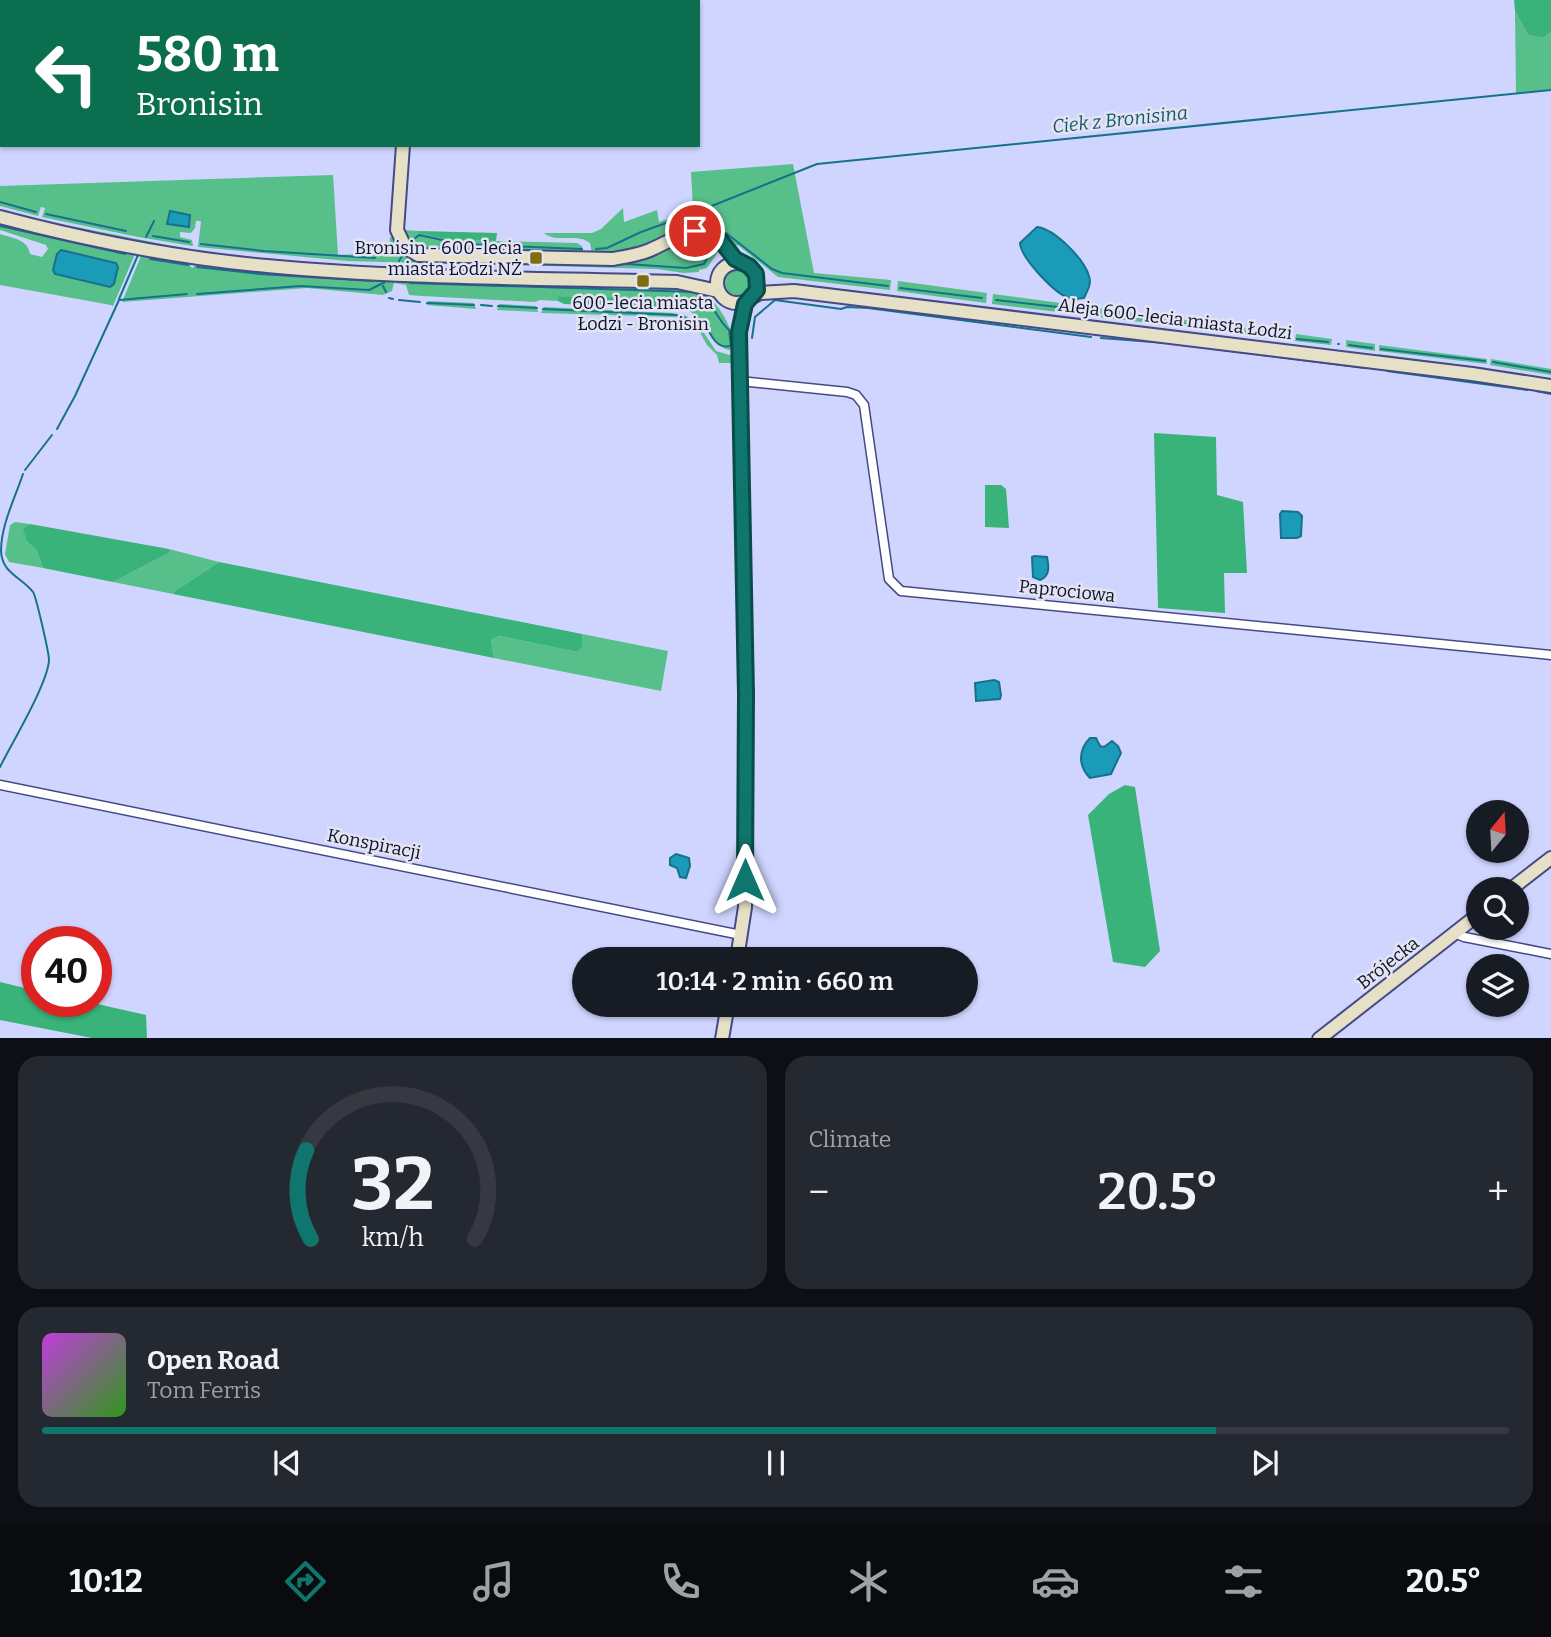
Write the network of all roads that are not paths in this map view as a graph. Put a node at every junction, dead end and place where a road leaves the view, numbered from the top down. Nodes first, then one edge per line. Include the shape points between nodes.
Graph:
1 (403, 147) edge
2 (0, 217) edge
3 (715, 238) junction
4 (739, 262) junction
5 (721, 271) junction
6 (758, 279) junction
7 (677, 282) junction
8 (718, 290) junction
9 (794, 290) junction
10 (750, 298) junction
11 (729, 302) junction
12 (739, 332) junction
13 (740, 381) junction
14 (1551, 386) edge
15 (1551, 654) edge
16 (0, 785) edge
17 (1551, 858) edge
18 (1526, 877) edge
19 (1466, 924) edge
20 (1455, 933) junction
21 (741, 935) junction
22 (739, 947) edge
23 (1551, 954) edge
24 (726, 1017) edge
25 (722, 1038) edge
26 (1320, 1038) edge

1 - 3 main road via 396,227 403,244 418,255 612,259 691,232
2 - 7 main road via 138,248 265,266
3 - 4 main road
3 - 5 main road via 723,256
4 - 5 main road
4 - 6 main road via 753,269
5 - 7 main road
5 - 8 main road
6 - 9 main road, Aleja 600-lecia miasta Łodzi
6 - 10 main road
7 - 8 main road
8 - 11 main road
9 - 10 main road, Aleja 600-lecia miasta Łodzi
9 - 14 main road, Aleja 600-lecia miasta Łodzi
10 - 11 main road
10 - 12 main road
11 - 12 main road
12 - 13 main road
13 - 15 street, Paprociowa via 847,392 864,405 887,567 901,591
13 - 21 main road via 746,694
16 - 21 street, Konspiracji
17 - 18 main road
19 - 20 main road, Brójecka
20 - 23 street
20 - 26 main road, Brójecka
21 - 22 main road
24 - 25 main road

